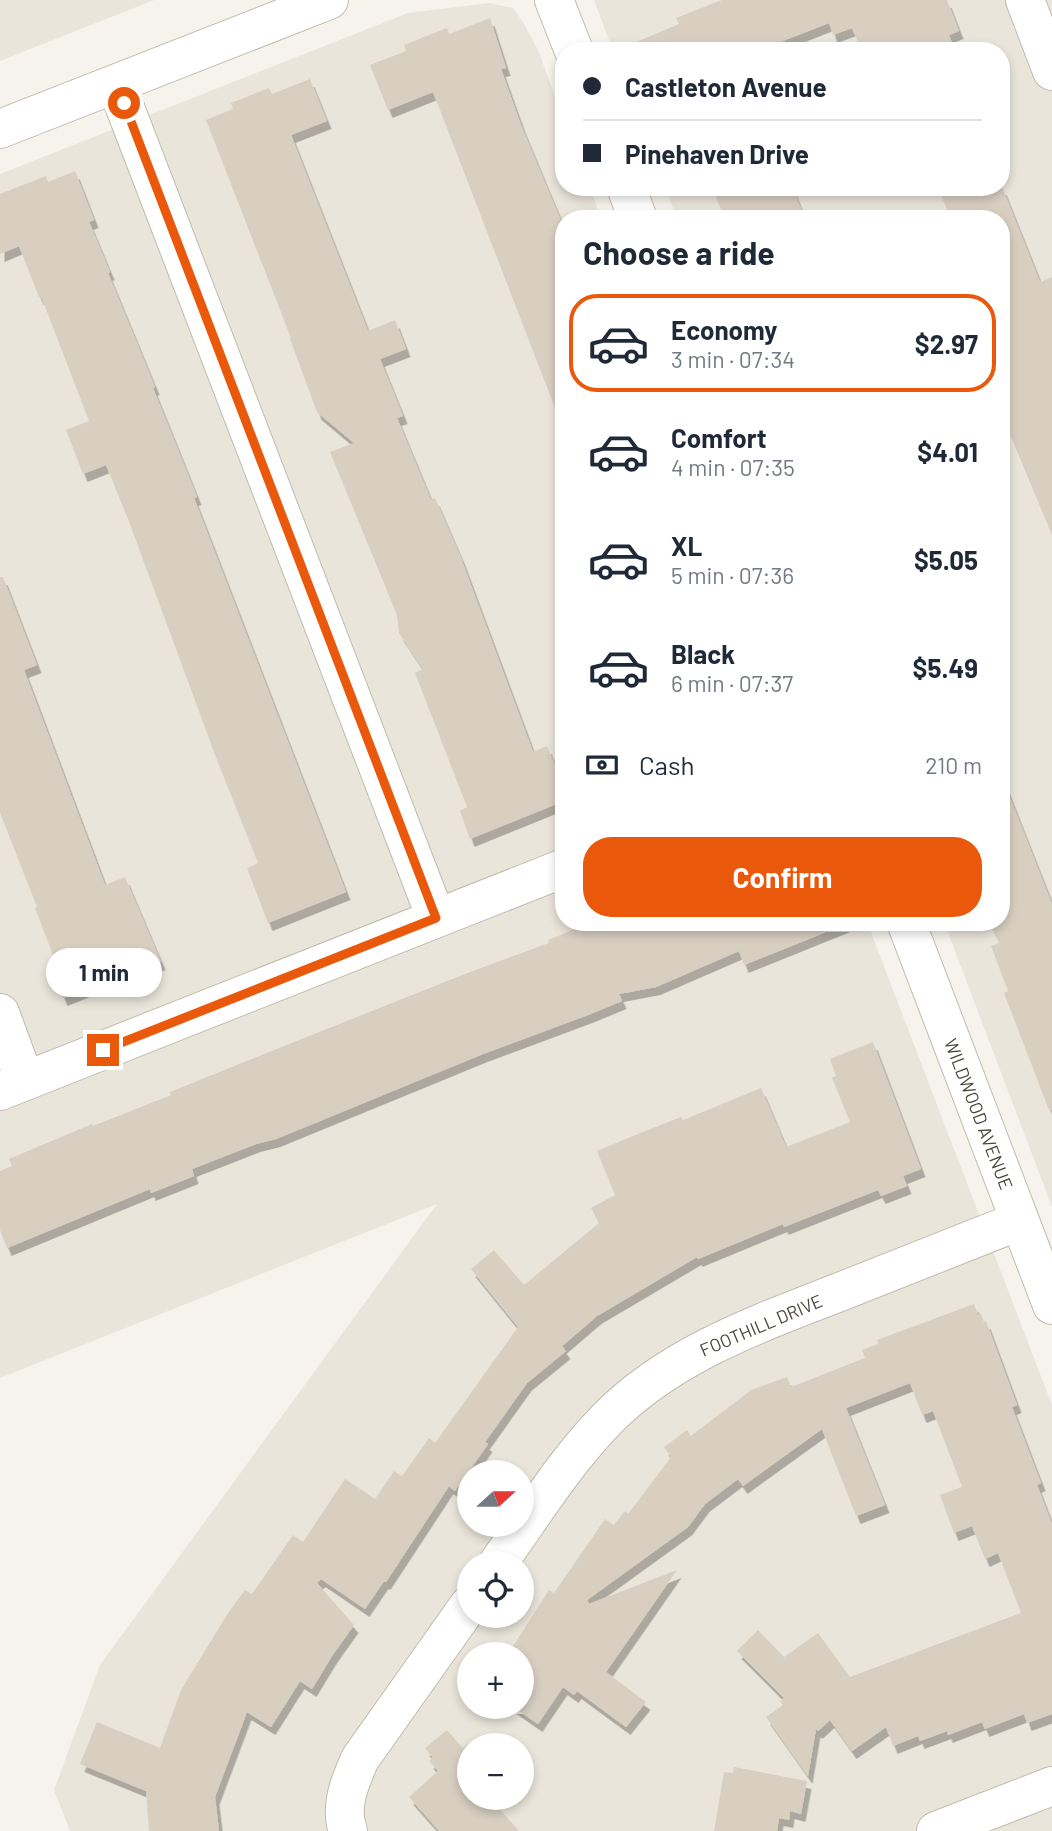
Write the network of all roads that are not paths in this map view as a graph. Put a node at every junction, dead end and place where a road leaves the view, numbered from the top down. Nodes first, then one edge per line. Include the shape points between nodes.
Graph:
1 (329, 0) edge
2 (554, 0) edge
3 (1025, 0) edge
4 (570, 42) edge
5 (1052, 71) edge
6 (116, 84) junction
7 (0, 129) edge
8 (555, 872) edge
9 (436, 918) junction
10 (909, 931) edge
11 (0, 1013) edge
12 (13, 1086) edge
13 (1019, 1221) junction
14 (1052, 1305) edge
15 (507, 1551) edge
16 (457, 1622) edge
17 (1052, 1786) edge
18 (348, 1831) edge
19 (936, 1831) edge

1 - 6 street
2 - 4 street
3 - 5 street
6 - 7 street
6 - 9 street
8 - 9 street
9 - 12 street
10 - 13 street, WILDWOOD AVENUE
11 - 12 street
13 - 14 street, WILDWOOD AVENUE
13 - 15 street, FOOTHILL DRIVE via 758,1324 704,1348 654,1379 608,1419 569,1463
16 - 18 street via 360,1759 348,1787 344,1818
17 - 19 street

